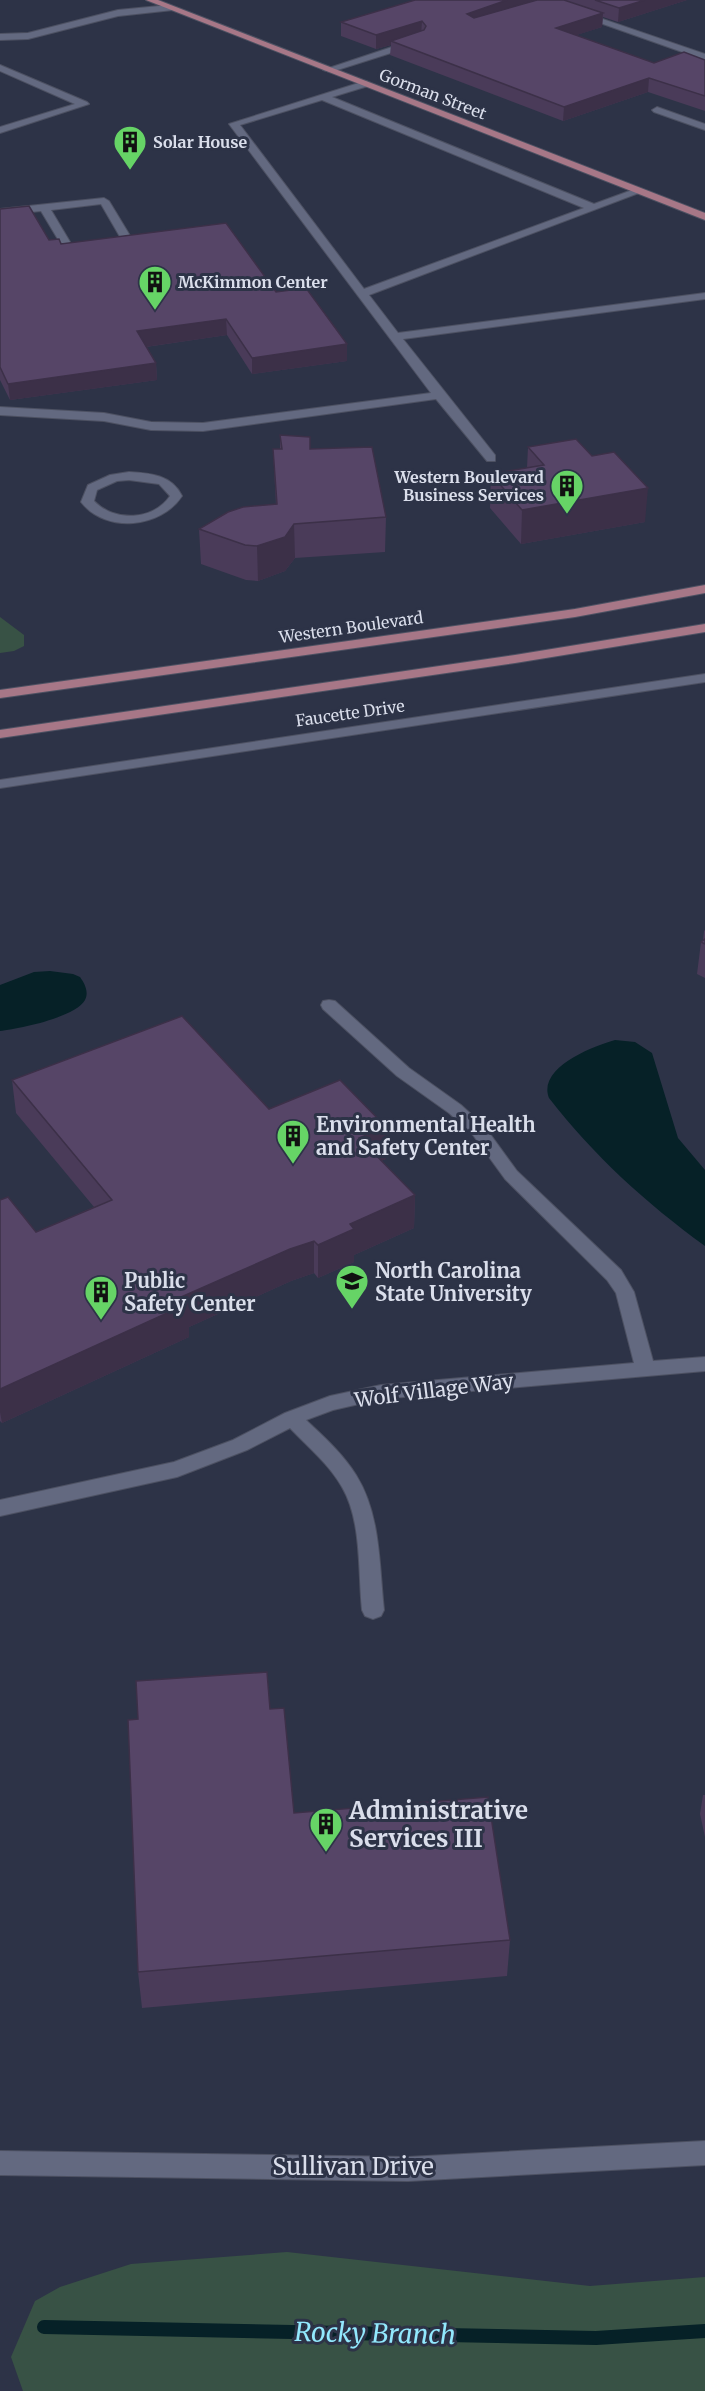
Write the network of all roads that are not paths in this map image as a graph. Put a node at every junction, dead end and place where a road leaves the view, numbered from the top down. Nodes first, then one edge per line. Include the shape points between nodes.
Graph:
1 (150, 0) edge
2 (539, 0) edge
3 (127, 2) dead end
4 (551, 4) junction
5 (170, 8) junction
6 (529, 11) edge
7 (109, 14) junction
8 (0, 37) edge
9 (23, 37) junction
10 (420, 40) edge
11 (0, 44) edge
12 (705, 57) edge
13 (0, 68) edge
14 (328, 70) junction
15 (365, 84) junction
16 (322, 97) junction
17 (657, 110) dead end
18 (705, 127) edge
19 (0, 130) edge
20 (639, 191) junction
21 (45, 208) junction
22 (594, 208) junction
23 (0, 212) edge
24 (705, 217) edge
25 (361, 294) junction
26 (705, 296) edge
27 (395, 337) junction
28 (439, 394) junction
29 (0, 411) edge
30 (491, 458) dead end
31 (87, 495) joint
32 (705, 588) edge
33 (705, 628) edge
34 (705, 678) edge
35 (0, 694) edge
36 (0, 734) edge
37 (0, 784) edge
38 (329, 1005) dead end
39 (705, 1364) edge
40 (645, 1369) junction
41 (292, 1418) junction
42 (0, 1508) edge
43 (373, 1610) dead end
44 (705, 2153) edge
45 (0, 2163) edge

1 - 5 main road, Gorman Street
2 - 4 street
3 - 7 street
4 - 6 street
4 - 12 street
5 - 7 street
5 - 14 main road, Gorman Street
7 - 9 street
8 - 9 street
9 - 11 street
10 - 14 street
13 - 19 street via 84,104
14 - 15 main road, Gorman Street
15 - 16 street
15 - 20 main road, Gorman Street
16 - 22 street
16 - 25 street via 234,124
17 - 18 street
20 - 22 street
20 - 24 main road, Gorman Street
21 - 21 street via 104,201 130,244 70,251
21 - 23 street
22 - 25 street
25 - 27 street
26 - 27 street
27 - 28 street
28 - 29 street via 203,427 152,426 76,414
28 - 30 street
31 - 31 street via 102,482 129,476 157,479 174,489 176,496 166,510 126,519 91,508
32 - 35 main road, Western Boulevard via 575,613
33 - 36 main road
34 - 37 street, Faucette Drive
38 - 40 street via 403,1072 479,1131 512,1175 614,1275 625,1292
39 - 40 street, Wolf Village Way
40 - 41 street, Wolf Village Way via 381,1392
41 - 42 street, Wolf Village Way via 240,1445 177,1469
41 - 43 street via 337,1464 355,1492
44 - 45 street, Sullivan Drive via 408,2169

